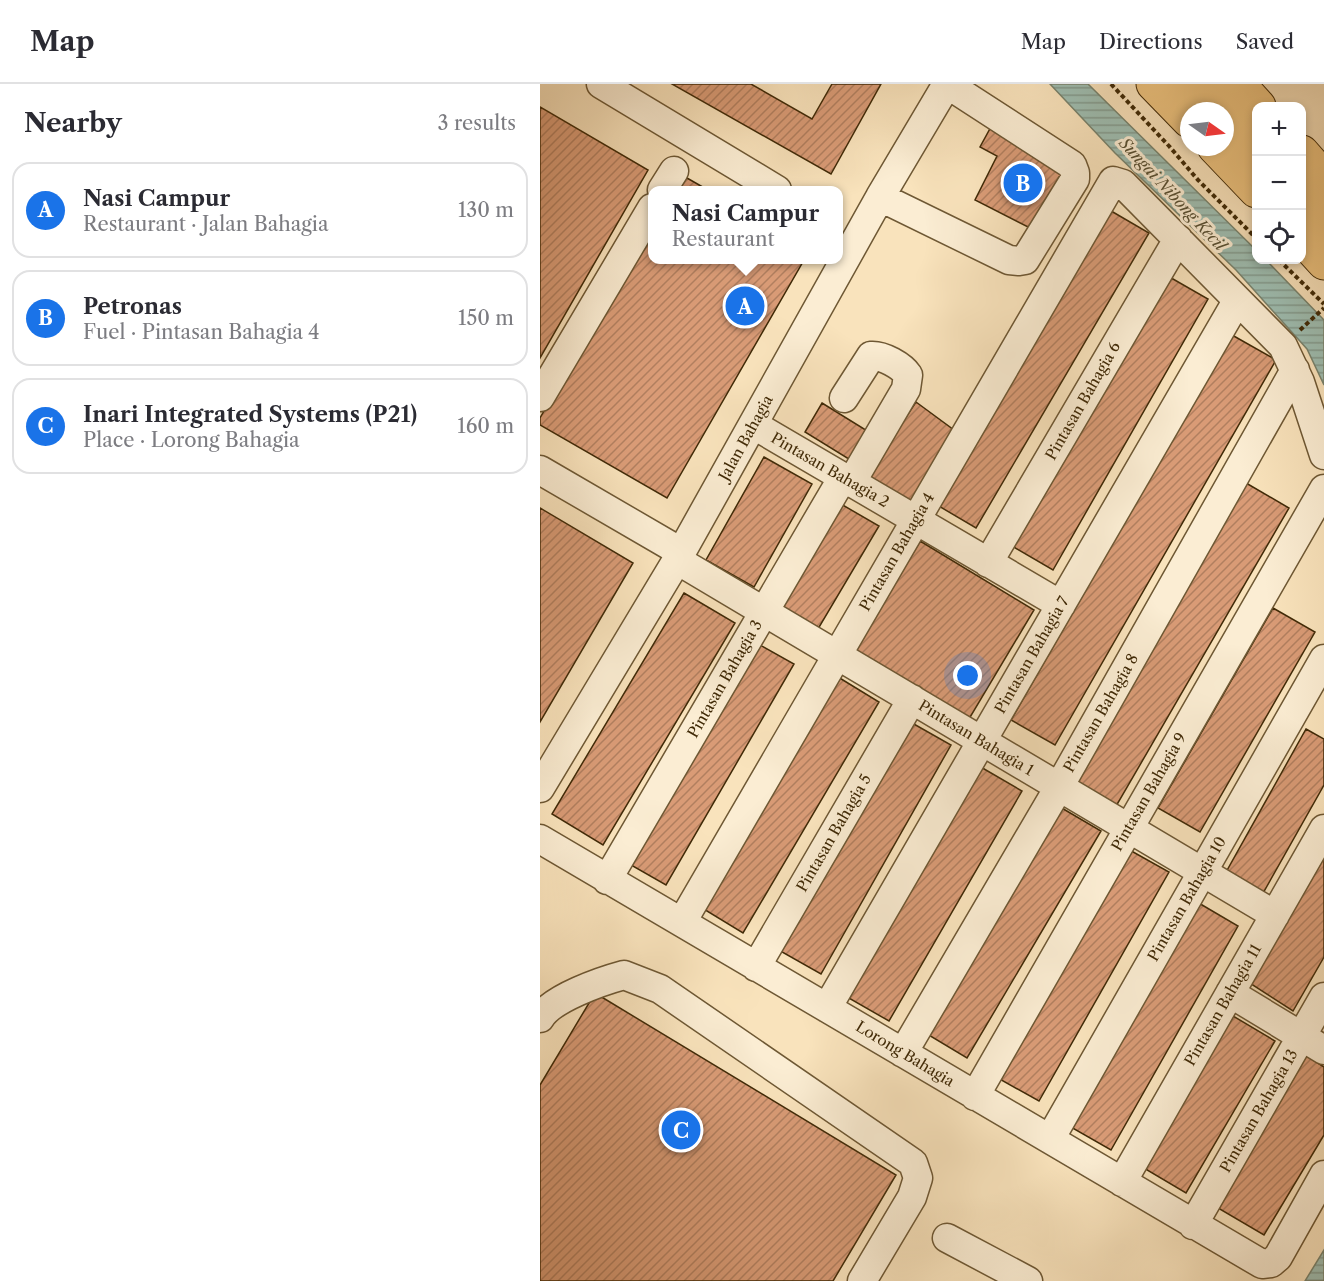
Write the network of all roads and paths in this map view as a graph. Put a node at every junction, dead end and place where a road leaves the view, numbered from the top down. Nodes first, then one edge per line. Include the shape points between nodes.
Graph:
1 (601, 84) edge
2 (947, 84) edge
3 (1111, 84) edge
4 (1153, 84) edge
5 (1178, 84) edge
6 (1216, 84) edge
7 (1239, 84) edge
8 (1195, 102) edge
9 (1255, 102) edge
10 (1180, 112) edge
11 (1252, 122) edge
12 (1234, 142) edge
13 (1223, 156) edge
14 (1306, 156) edge
15 (1252, 160) edge
16 (1324, 177) edge
17 (1306, 179) edge
18 (770, 186) edge
19 (1252, 186) edge
20 (880, 197) junction
21 (1324, 198) edge
22 (1306, 214) edge
23 (648, 215) edge
24 (848, 232) edge
25 (1252, 233) edge
26 (1324, 233) edge
27 (1178, 239) junction
28 (1306, 243) edge
29 (1324, 263) edge
30 (832, 264) edge
31 (1237, 301) junction
32 (1324, 308) edge
33 (1293, 337) dead end
34 (1295, 370) junction
35 (540, 397) edge
36 (844, 398) dead end
37 (754, 425) junction
38 (1324, 455) edge
39 (540, 470) edge
40 (847, 480) junction
41 (1324, 489) edge
42 (916, 520) junction
43 (679, 556) junction
44 (988, 563) junction
45 (1061, 605) junction
46 (764, 612) junction
47 (837, 655) junction
48 (1324, 659) edge
49 (912, 699) junction
50 (982, 741) junction
51 (1059, 787) junction
52 (540, 788) edge
53 (1129, 828) junction
54 (1324, 829) edge
55 (540, 840) edge
56 (1202, 872) junction
57 (607, 880) junction
58 (1275, 915) junction
59 (682, 922) junction
60 (756, 967) junction
61 (1230, 993) junction
62 (1324, 997) edge
63 (827, 1008) junction
64 (540, 1018) edge
65 (1313, 1043) edge
66 (903, 1053) junction
67 (975, 1096) junction
68 (1050, 1139) junction
69 (1324, 1175) edge
70 (1122, 1182) junction
71 (1193, 1225) junction
72 (947, 1238) dead end
73 (862, 1281) edge
74 (1028, 1281) edge

1 - 18 street
2 - 20 street, Jalan Bahagia
2 - 20 street via 1072,165 1075,179 1025,260 1019,261 1009,260
3 - 25 path
4 - 10 main road
5 - 8 main road
6 - 11 main road
7 - 9 main road
12 - 15 main road
13 - 19 main road
14 - 16 main road
17 - 21 main road
20 - 24 street, Jalan Bahagia
22 - 26 main road
23 - 35 street
27 - 31 street
27 - 42 street, Pintasan Bahagia 4 via 1123,184 1113,182
27 - 44 street, Pintasan Bahagia 6
28 - 29 main road
30 - 37 street, Jalan Bahagia
31 - 34 street via 1283,346
31 - 45 street, Pintasan Bahagia 7
32 - 33 path
34 - 38 street
34 - 51 street, Pintasan Bahagia 8
36 - 40 street, Pintasan Bahagia 3 via 871,356 880,357 908,375 906,388
37 - 40 street, Pintasan Bahagia 2
37 - 43 street, Jalan Bahagia
39 - 43 street, Pintasan Bahagia 1
40 - 42 street, Pintasan Bahagia 2
40 - 46 street, Pintasan Bahagia 3
41 - 53 street, Pintasan Bahagia 9
42 - 44 street, Pintasan Bahagia 2
42 - 47 street, Pintasan Bahagia 4
43 - 46 street, Pintasan Bahagia 1
43 - 52 street, Jalan Bahagia
44 - 45 street, Pintasan Bahagia 2
45 - 50 street, Pintasan Bahagia 7
46 - 47 street, Pintasan Bahagia 1
46 - 57 street, Pintasan Bahagia 3
47 - 49 street, Pintasan Bahagia 1
47 - 59 street, Pintasan Bahagia 4
48 - 56 street, Pintasan Bahagia 10
49 - 50 street, Pintasan Bahagia 1
49 - 60 street, Pintasan Bahagia 5
50 - 51 street, Pintasan Bahagia 1
50 - 63 street, Pintasan Bahagia 7
51 - 53 street, Pintasan Bahagia 1
51 - 66 street, Pintasan Bahagia 8
53 - 56 street, Pintasan Bahagia 1
53 - 67 street, Pintasan Bahagia 9
54 - 58 street, Pintasan Bahagia 11
55 - 57 street, Lorong Bahagia
56 - 58 street, Pintasan Bahagia 1
56 - 68 street, Pintasan Bahagia 10
57 - 59 street, Lorong Bahagia
58 - 61 street, Pintasan Bahagia 11
59 - 60 street, Lorong Bahagia
60 - 63 street, Lorong Bahagia
61 - 65 street
61 - 70 street, Pintasan Bahagia 11
62 - 65 street, Pintasan Bahagia 13
63 - 66 street, Lorong Bahagia
64 - 73 street via 544,1011 581,989 624,975 660,989 913,1163 918,1178 912,1197
65 - 71 street, Pintasan Bahagia 13
66 - 67 street, Lorong Bahagia
67 - 68 street, Lorong Bahagia
68 - 70 street, Lorong Bahagia
69 - 71 street, Lorong Bahagia via 1271,1263 1262,1264
70 - 71 street, Lorong Bahagia
72 - 74 street

